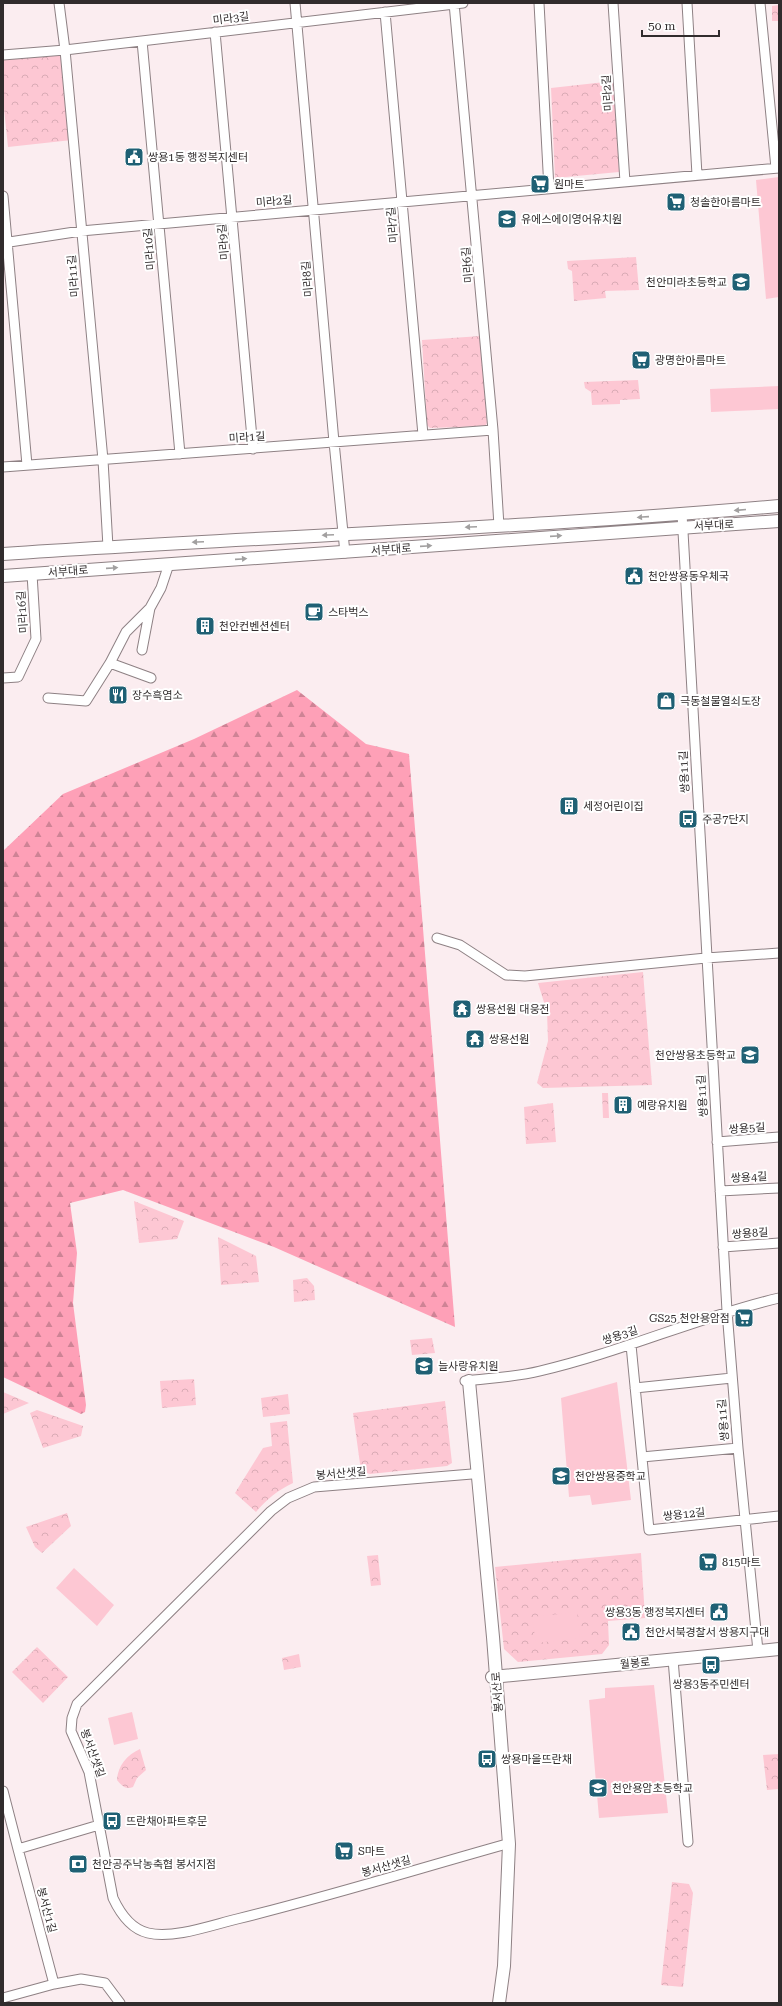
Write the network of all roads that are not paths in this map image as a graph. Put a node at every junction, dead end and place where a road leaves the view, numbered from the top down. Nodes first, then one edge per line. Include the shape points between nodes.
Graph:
1 (59, 3) edge
2 (295, 3) edge
3 (457, 3) edge
4 (538, 3) edge
5 (613, 3) edge
6 (687, 3) edge
7 (760, 3) edge
8 (385, 12) junction
9 (297, 22) junction
10 (215, 32) junction
11 (142, 41) junction
12 (65, 50) junction
13 (3, 55) edge
14 (778, 168) edge
15 (697, 176) junction
16 (625, 182) junction
17 (549, 189) junction
18 (472, 195) junction
19 (3, 196) edge
20 (402, 202) junction
21 (313, 209) junction
22 (232, 217) junction
23 (159, 224) junction
24 (81, 231) junction
25 (5, 243) edge
26 (493, 430) junction
27 (423, 436) junction
28 (334, 442) junction
29 (253, 449) junction
30 (180, 454) junction
31 (103, 460) junction
32 (27, 465) junction
33 (3, 467) edge
34 (779, 506) edge
35 (682, 514) junction
36 (779, 521) edge
37 (499, 526) junction
38 (683, 527) junction
39 (344, 534) junction
40 (108, 547) junction
41 (345, 553) junction
42 (3, 554) edge
43 (169, 564) junction
44 (32, 574) junction
45 (3, 576) edge
46 (150, 608) junction
47 (142, 650) dead end
48 (110, 662) junction
49 (3, 678) edge
50 (152, 678) dead end
51 (48, 698) dead end
52 (437, 938) dead end
53 (779, 953) edge
54 (706, 958) junction
55 (779, 1137) edge
56 (717, 1142) junction
57 (779, 1188) edge
58 (720, 1191) junction
59 (779, 1243) edge
60 (724, 1247) junction
61 (779, 1298) edge
62 (727, 1311) junction
63 (631, 1345) junction
64 (732, 1378) junction
65 (467, 1381) junction
66 (635, 1388) junction
67 (738, 1448) junction
68 (642, 1458) junction
69 (472, 1474) junction
70 (779, 1516) edge
71 (746, 1519) junction
72 (779, 1649) edge
73 (758, 1651) junction
74 (673, 1659) junction
75 (494, 1677) junction
76 (3, 1791) edge
77 (99, 1825) junction
78 (688, 1842) dead end
79 (503, 1845) junction
80 (18, 1849) junction
81 (54, 1984) junction
82 (3, 1998) edge
83 (120, 2003) edge
84 (494, 2003) edge
85 (500, 2003) edge

1 - 12 street, 미라11길
2 - 9 street, 미라8길
3 - 8 street, 미라3길
3 - 18 street, 미라6길
4 - 17 street
5 - 16 street, 미라2길
6 - 15 street
7 - 14 street, 미라2길
8 - 9 street, 미라3길
8 - 20 street, 미라7길
9 - 10 street, 미라3길
9 - 21 street, 미라8길
10 - 11 street, 미라3길
10 - 22 street, 미라9길
11 - 12 street, 미라3길
11 - 23 street, 미라10길
12 - 13 street, 미라3길
12 - 24 street, 미라11길
14 - 15 street, 미라2길
15 - 16 street, 미라2길
16 - 17 street, 미라2길
17 - 18 street, 미라2길
18 - 20 street, 미라2길
18 - 26 street, 미라6길
19 - 25 street
20 - 21 street, 미라2길
20 - 27 street, 미라7길
21 - 22 street, 미라2길
21 - 28 street, 미라8길
22 - 23 street, 미라2길
22 - 29 street, 미라9길
23 - 24 street, 미라2길
23 - 30 street, 미라10길
24 - 25 street, 미라2길
24 - 31 street, 미라11길
25 - 32 street
26 - 27 street, 미라1길
26 - 37 street, 미라6길
27 - 28 street, 미라1길
28 - 29 street, 미라1길
28 - 39 street, 미라8길
29 - 30 street, 미라1길
30 - 31 street, 미라1길
31 - 32 street, 미라1길
31 - 40 street, 미라11길
32 - 33 street, 미라1길
34 -> 35 main road, 서부대로
35 -> 37 main road, 서부대로
35 - 38 street, 쌍용11길
36 - 38 main road, 서부대로
37 -> 39 main road, 서부대로
41 -> 38 main road, 서부대로
38 - 54 street, 쌍용11길
39 -> 40 main road, 서부대로
39 - 41 street, 미라8길
40 - 42 main road, 서부대로
43 -> 41 main road, 서부대로
44 -> 43 main road, 서부대로
43 - 46 street via 161,588
44 - 45 main road, 서부대로
44 - 49 street, 미라16길 via 36,639 18,677
46 - 47 street
46 - 48 street via 126,632
48 - 50 street
48 - 51 street via 86,701
52 - 54 street via 460,945 506,975 525,976
53 - 54 street
54 - 56 street, 쌍용11길
55 - 56 street, 쌍용5길
56 - 58 street, 쌍용11길
57 - 58 street, 쌍용4길
58 - 60 street, 쌍용11길
59 - 60 street, 쌍용8길
60 - 62 street, 쌍용11길
61 - 62 street, 쌍용3길
62 - 63 street, 쌍용3길
62 - 64 street, 쌍용11길
63 - 65 street, 쌍용3길 via 541,1371
63 - 66 street, 쌍용12길
64 - 66 street
64 - 67 street, 쌍용11길
65 - 69 main road, 봉서산로
65 - 75 main road, 봉서산로
66 - 68 street, 쌍용12길
67 - 68 street
67 - 71 street, 쌍용11길
68 - 71 street, 쌍용12길 via 649,1530
69 - 75 main road, 봉서산로
69 - 77 street, 봉서산샛길 via 314,1487 288,1498 271,1511 77,1704 72,1718 72,1731 89,1772
70 - 71 street
71 - 73 street, 쌍용11길
72 - 73 main road, 월봉로
73 - 74 main road, 월봉로
74 - 75 main road, 월봉로
74 - 78 street
75 - 79 main road, 봉서산로
75 - 85 main road, 봉서산로 via 509,1844
76 - 80 street, 봉서산1길
77 - 79 street, 봉서산샛길 via 113,1898 119,1912 131,1924 148,1933 173,1934 282,1908
77 - 80 street
79 - 84 main road, 봉서산로 via 499,1967
80 - 81 street, 봉서산1길
81 - 82 street
81 - 83 street via 81,1979 105,1983

